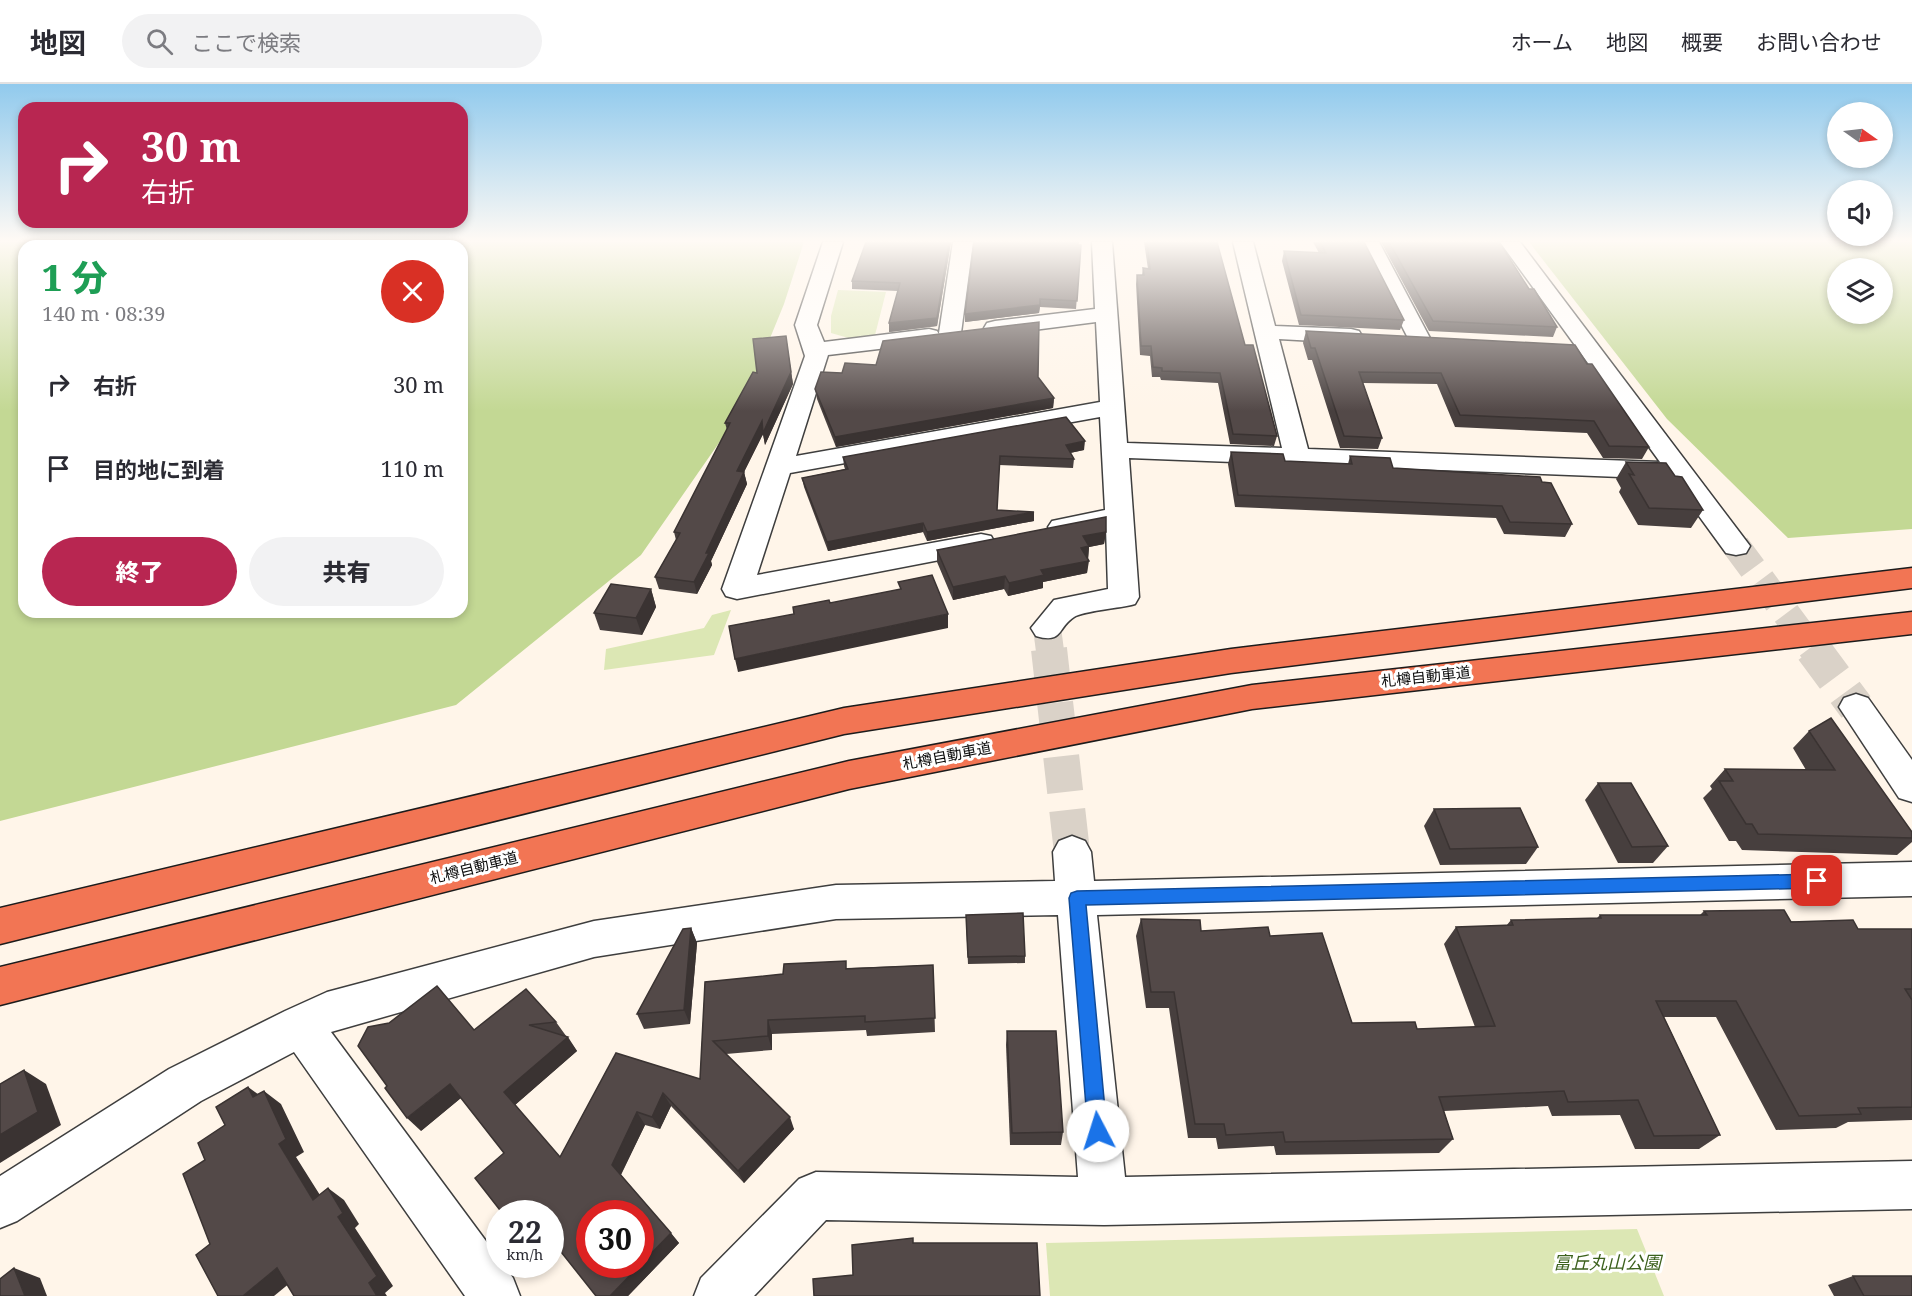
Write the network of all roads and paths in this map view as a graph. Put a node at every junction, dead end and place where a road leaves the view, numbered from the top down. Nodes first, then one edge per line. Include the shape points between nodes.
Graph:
1 (815, 299) edge
2 (955, 299) edge
3 (1105, 299) edge
4 (1257, 299) edge
5 (1405, 299) edge
6 (1552, 299) edge
7 (1106, 314) junction
8 (1266, 332) junction
9 (950, 333) junction
10 (1373, 338) edge
11 (1397, 339) edge
12 (1556, 346) edge
13 (1589, 348) junction
14 (815, 350) junction
15 (1112, 407) junction
16 (1114, 450) junction
17 (1297, 457) junction
18 (779, 466) junction
19 (1681, 471) junction
20 (1119, 516) junction
21 (1038, 532) edge
22 (1003, 538) edge
23 (1736, 546) tunnel mouth
24 (1912, 578) edge
25 (1912, 623) edge
26 (1047, 628) dead end
27 (1856, 707) tunnel mouth
28 (1897, 747) edge
29 (1912, 788) edge
30 (1072, 852) tunnel mouth
31 (1912, 879) edge
32 (1077, 898) junction
33 (0, 926) edge
34 (0, 986) edge
35 (300, 1025) junction
36 (1912, 1185) edge
37 (1104, 1201) junction
38 (0, 1204) edge
39 (495, 1296) edge
40 (719, 1296) edge

1 - 14 street via 806,325
2 - 9 street
3 - 7 street
4 - 8 street
5 - 11 street via 1432,340
6 - 13 street
7 - 9 street
7 - 15 street
8 - 10 street
8 - 17 street
9 - 14 street
12 - 13 street
13 - 19 street
14 - 18 street via 818,357
15 - 16 street
15 - 18 street
16 - 17 street
16 - 20 street
17 - 19 street
18 - 22 street via 737,589
19 - 23 street
20 - 21 street
20 - 26 street via 1124,597 1065,608
24 - 33 highway via 1231,661 844,721
25 - 34 highway, 札樽自動車道 via 1229,702 849,775
27 - 28 street
28 - 29 street
30 - 32 street
31 - 32 street
32 - 35 street via 836,902 594,939 327,1012
32 - 37 street
35 - 38 street via 185,1085
35 - 39 street
36 - 37 street
37 - 40 street via 816,1196

